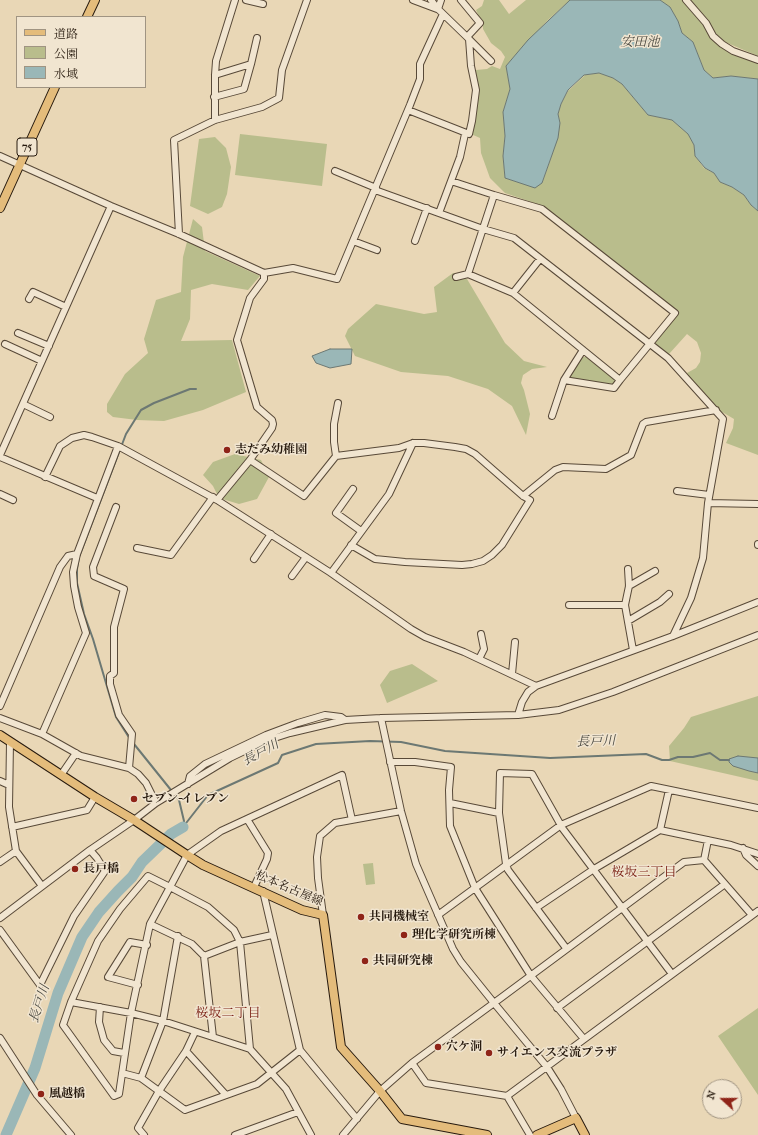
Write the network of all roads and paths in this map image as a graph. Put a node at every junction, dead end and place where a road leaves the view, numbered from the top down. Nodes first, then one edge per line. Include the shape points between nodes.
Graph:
1 (95, 0) edge
2 (235, 0) edge
3 (246, 0) edge
4 (307, 0) edge
5 (413, 0) edge
6 (431, 0) edge
7 (441, 0) edge
8 (461, 0) edge
9 (686, 0) edge
10 (263, 4) dead end
11 (441, 11) junction
12 (87, 16) edge
13 (257, 38) dead end
14 (468, 38) junction
15 (758, 60) edge
16 (491, 61) dead end
17 (251, 64) junction
18 (215, 75) junction
19 (55, 88) edge
20 (214, 97) junction
21 (408, 110) junction
22 (215, 120) junction
23 (465, 134) junction
24 (0, 156) edge
25 (19, 165) junction
26 (335, 172) dead end
27 (451, 181) junction
28 (375, 189) junction
29 (494, 195) junction
30 (111, 206) junction
31 (0, 208) edge
32 (427, 208) junction
33 (439, 213) junction
34 (483, 229) junction
35 (179, 234) junction
36 (353, 241) junction
37 (414, 241) dead end
38 (377, 250) dead end
39 (540, 259) junction
40 (264, 273) junction
41 (468, 274) junction
42 (456, 277) dead end
43 (513, 293) junction
44 (30, 299) dead end
45 (66, 307) junction
46 (18, 333) dead end
47 (5, 344) dead end
48 (650, 344) junction
49 (49, 346) junction
50 (583, 350) junction
51 (42, 361) junction
52 (564, 380) junction
53 (620, 380) junction
54 (338, 403) dead end
55 (23, 404) junction
56 (716, 410) junction
57 (552, 416) dead end
58 (50, 417) dead end
59 (413, 443) junction
60 (121, 448) junction
61 (0, 456) edge
62 (336, 456) junction
63 (250, 460) junction
64 (45, 477) junction
65 (354, 489) dead end
66 (677, 491) dead end
67 (0, 494) edge
68 (709, 495) junction
69 (523, 496) junction
70 (97, 498) junction
71 (215, 499) junction
72 (13, 500) dead end
73 (708, 503) junction
74 (758, 504) edge
75 (116, 507) dead end
76 (361, 531) junction
77 (271, 534) junction
78 (351, 544) junction
79 (137, 548) dead end
80 (77, 554) junction
81 (306, 557) junction
82 (254, 559) dead end
83 (628, 569) dead end
84 (655, 571) dead end
85 (331, 573) junction
86 (292, 576) dead end
87 (629, 586) junction
88 (669, 594) dead end
89 (758, 602) edge
90 (569, 605) dead end
91 (625, 605) junction
92 (628, 621) junction
93 (480, 634) dead end
94 (758, 635) edge
95 (673, 636) junction
96 (515, 642) dead end
97 (633, 650) junction
98 (479, 659) junction
99 (512, 674) junction
100 (536, 686) junction
101 (0, 706) edge
102 (518, 715) junction
103 (0, 718) edge
104 (381, 718) junction
105 (345, 720) junction
106 (42, 734) junction
107 (0, 735) edge
108 (10, 742) junction
109 (76, 753) junction
110 (390, 762) junction
111 (129, 768) junction
112 (61, 775) junction
113 (0, 781) edge
114 (188, 784) junction
115 (9, 785) junction
116 (669, 790) junction
117 (95, 797) junction
118 (156, 803) junction
119 (450, 803) junction
120 (758, 808) edge
121 (401, 811) junction
122 (499, 813) junction
123 (247, 819) junction
124 (134, 820) junction
125 (352, 820) junction
126 (561, 825) junction
127 (12, 827) junction
128 (660, 830) junction
129 (708, 840) junction
130 (743, 848) junction
131 (90, 850) junction
132 (16, 851) junction
133 (758, 854) edge
134 (187, 856) junction
135 (704, 860) junction
136 (0, 862) edge
137 (506, 864) junction
138 (758, 866) edge
139 (594, 869) junction
140 (725, 884) junction
141 (42, 886) junction
142 (170, 887) junction
143 (254, 887) junction
144 (475, 888) junction
145 (263, 891) junction
146 (536, 908) junction
147 (622, 908) junction
148 (758, 910) edge
149 (323, 915) junction
150 (438, 915) junction
151 (752, 915) junction
152 (0, 918) edge
153 (150, 924) junction
154 (0, 930) edge
155 (272, 935) junction
156 (178, 936) junction
157 (240, 942) junction
158 (646, 942) junction
159 (147, 945) junction
160 (566, 948) junction
161 (204, 956) junction
162 (672, 974) junction
163 (531, 976) junction
164 (138, 985) junction
165 (71, 1002) junction
166 (494, 1003) junction
167 (100, 1007) junction
168 (557, 1008) junction
169 (131, 1013) junction
170 (163, 1021) junction
171 (195, 1032) junction
172 (0, 1038) edge
173 (213, 1038) junction
174 (584, 1039) junction
175 (250, 1049) junction
176 (300, 1050) junction
177 (186, 1051) junction
178 (124, 1053) junction
179 (412, 1064) junction
180 (547, 1067) junction
181 (122, 1073) junction
182 (272, 1073) junction
183 (141, 1078) junction
184 (159, 1091) junction
185 (380, 1091) junction
186 (226, 1095) junction
187 (507, 1096) junction
188 (298, 1112) junction
189 (576, 1118) junction
190 (357, 1119) junction
191 (71, 1135) edge
192 (144, 1135) edge
193 (235, 1135) edge
194 (311, 1135) edge
195 (343, 1135) edge
196 (487, 1135) edge
197 (530, 1135) edge
198 (537, 1135) edge
199 (585, 1135) edge

1 - 12 main road
2 - 18 street via 216,61
3 - 10 street
4 - 22 street via 282,70 278,98 262,107
5 - 11 street
6 - 11 street
7 - 11 street
8 - 14 street via 480,22
9 - 15 street via 722,44
11 - 14 street
11 - 21 street via 420,64 420,79
13 - 17 street
14 - 16 street
14 - 23 street via 476,90 469,134
17 - 18 street
17 - 20 street via 244,89
18 - 20 street
19 - 25 main road, 75
20 - 22 street
21 - 23 street
21 - 28 street
22 - 35 street via 174,140
23 - 27 street
24 - 25 street
25 - 30 street
25 - 31 main road, 75
26 - 28 street
27 - 29 street
27 - 33 street
28 - 32 street
28 - 36 street
29 - 34 street
29 - 48 street via 542,209 675,313
30 - 35 street
30 - 45 street
32 - 33 street
32 - 37 street
33 - 34 street
34 - 39 street via 514,238
34 - 41 street
35 - 40 street
36 - 38 street
36 - 40 street via 337,279 293,268
39 - 43 street
39 - 48 street
40 - 63 street via 264,279 250,298 237,340 257,407 272,420 273,424
41 - 42 street
41 - 43 street
43 - 50 street
44 - 45 street via 33,292
45 - 49 street
46 - 49 street
47 - 51 street
48 - 53 street
48 - 56 street via 668,358
49 - 51 street
50 - 52 street
50 - 53 street
51 - 55 street
52 - 53 street via 614,388
52 - 57 street
54 - 62 street via 334,424
55 - 58 street
55 - 61 street
56 - 68 street via 723,419
56 - 69 street via 646,422 631,454 606,469 563,466
59 - 62 street via 399,448
59 - 69 street via 466,449
59 - 76 street via 389,494
60 - 64 street via 92,437 72,438 60,446
60 - 70 street
60 - 71 street
61 - 64 street
62 - 63 street via 304,496
63 - 71 street
64 - 70 street
65 - 76 street via 336,513
66 - 68 street
67 - 72 street
68 - 73 street
69 - 78 street via 530,500 502,545 483,561 454,565 375,559
70 - 80 street
71 - 77 street
71 - 79 street via 171,555
73 - 74 street
73 - 95 street via 703,558 691,598
75 - 111 street via 93,567 94,576 124,589 114,627 114,673 110,676 110,684 119,715 132,734
76 - 78 street
77 - 81 street
77 - 82 street
78 - 85 street
80 - 101 street via 68,556 60,566
80 - 106 street via 73,572 74,586 86,633
81 - 85 street
81 - 86 street
83 - 87 street
84 - 87 street
85 - 98 street via 411,630
87 - 91 street
88 - 92 street
89 - 95 street
90 - 91 street
91 - 92 street
92 - 97 street
93 - 98 street via 484,649
94 - 102 street via 613,692 559,710
95 - 97 street
96 - 99 street
97 - 100 street
98 - 99 street
99 - 100 street
100 - 102 street via 528,692
102 - 104 street
103 - 106 street
104 - 105 street
104 - 110 street
105 - 114 street via 265,741 230,758
105 - 114 street via 325,715 266,735 205,764 190,776
106 - 109 street
107 - 108 main road, 松本名古屋線
108 - 112 main road, 松本名古屋線
108 - 115 street
109 - 111 street
109 - 112 street
110 - 119 street via 415,762 451,767
110 - 121 street
111 - 118 street via 146,783
112 - 117 main road, 松本名古屋線
113 - 115 street
114 - 118 street
115 - 127 street
116 - 120 street
116 - 126 street via 651,786
116 - 128 street
117 - 124 main road, 松本名古屋線
117 - 127 street via 87,810
118 - 124 street
119 - 122 street
119 - 144 street via 450,826
121 - 125 street
121 - 150 street via 416,864
122 - 126 street via 500,773 530,773
122 - 137 street
123 - 125 street via 342,776
123 - 134 street via 222,832
123 - 143 street via 268,853
124 - 131 street
124 - 134 main road, 松本名古屋線
125 - 149 street via 335,824 320,836 317,857
126 - 137 street
126 - 139 street
127 - 132 street
128 - 129 street
128 - 139 street
129 - 130 street
129 - 135 street
130 - 133 street
130 - 138 street via 746,855
131 - 141 street
131 - 154 street via 104,871 74,916 40,984
132 - 136 street
132 - 141 street
134 - 142 street
134 - 143 main road, 松本名古屋線
135 - 140 street
135 - 147 street via 684,862
137 - 144 street
137 - 146 street
139 - 146 street
139 - 147 street
140 - 151 street
140 - 158 street
141 - 152 street
142 - 153 street
142 - 157 street via 208,907 234,930
142 - 165 street via 148,876 120,909 98,941
143 - 145 main road, 松本名古屋線
144 - 150 street
144 - 163 street
145 - 149 main road, 松本名古屋線 via 302,910
145 - 155 street
146 - 160 street
147 - 158 street
147 - 160 street
148 - 151 street
149 - 185 main road, 松本名古屋線 via 341,1047
150 - 166 street via 461,962
151 - 162 street
153 - 156 street
153 - 159 street
155 - 157 street
155 - 176 street
156 - 161 street via 192,944
156 - 170 street
157 - 161 street
157 - 175 street
158 - 162 street
158 - 168 street
159 - 164 street
159 - 164 street via 130,942 108,977
160 - 163 street
161 - 173 street
162 - 174 street
163 - 166 street
163 - 168 street
164 - 169 street
165 - 167 street
165 - 181 street via 63,1025 114,1096 119,1094
166 - 179 street
166 - 180 street
167 - 169 street
167 - 178 street via 99,1022 104,1040 113,1051
168 - 174 street
169 - 170 street
169 - 178 street
170 - 171 street
170 - 183 street
171 - 173 street
171 - 177 street
172 - 191 street via 36,1094
173 - 175 street
174 - 180 street
175 - 182 street
176 - 182 street
176 - 190 street
177 - 184 street
177 - 186 street
178 - 181 street
179 - 185 street
179 - 187 street via 426,1083
180 - 187 street
180 - 189 street
181 - 183 street
182 - 186 street via 257,1084
182 - 188 street via 286,1089
183 - 184 street
184 - 186 street via 185,1110
184 - 192 street via 138,1128
185 - 190 street
185 - 196 main road, 松本名古屋線 via 402,1119
187 - 197 street
188 - 193 street
188 - 194 street
189 - 198 main road
189 - 199 main road
190 - 195 street

